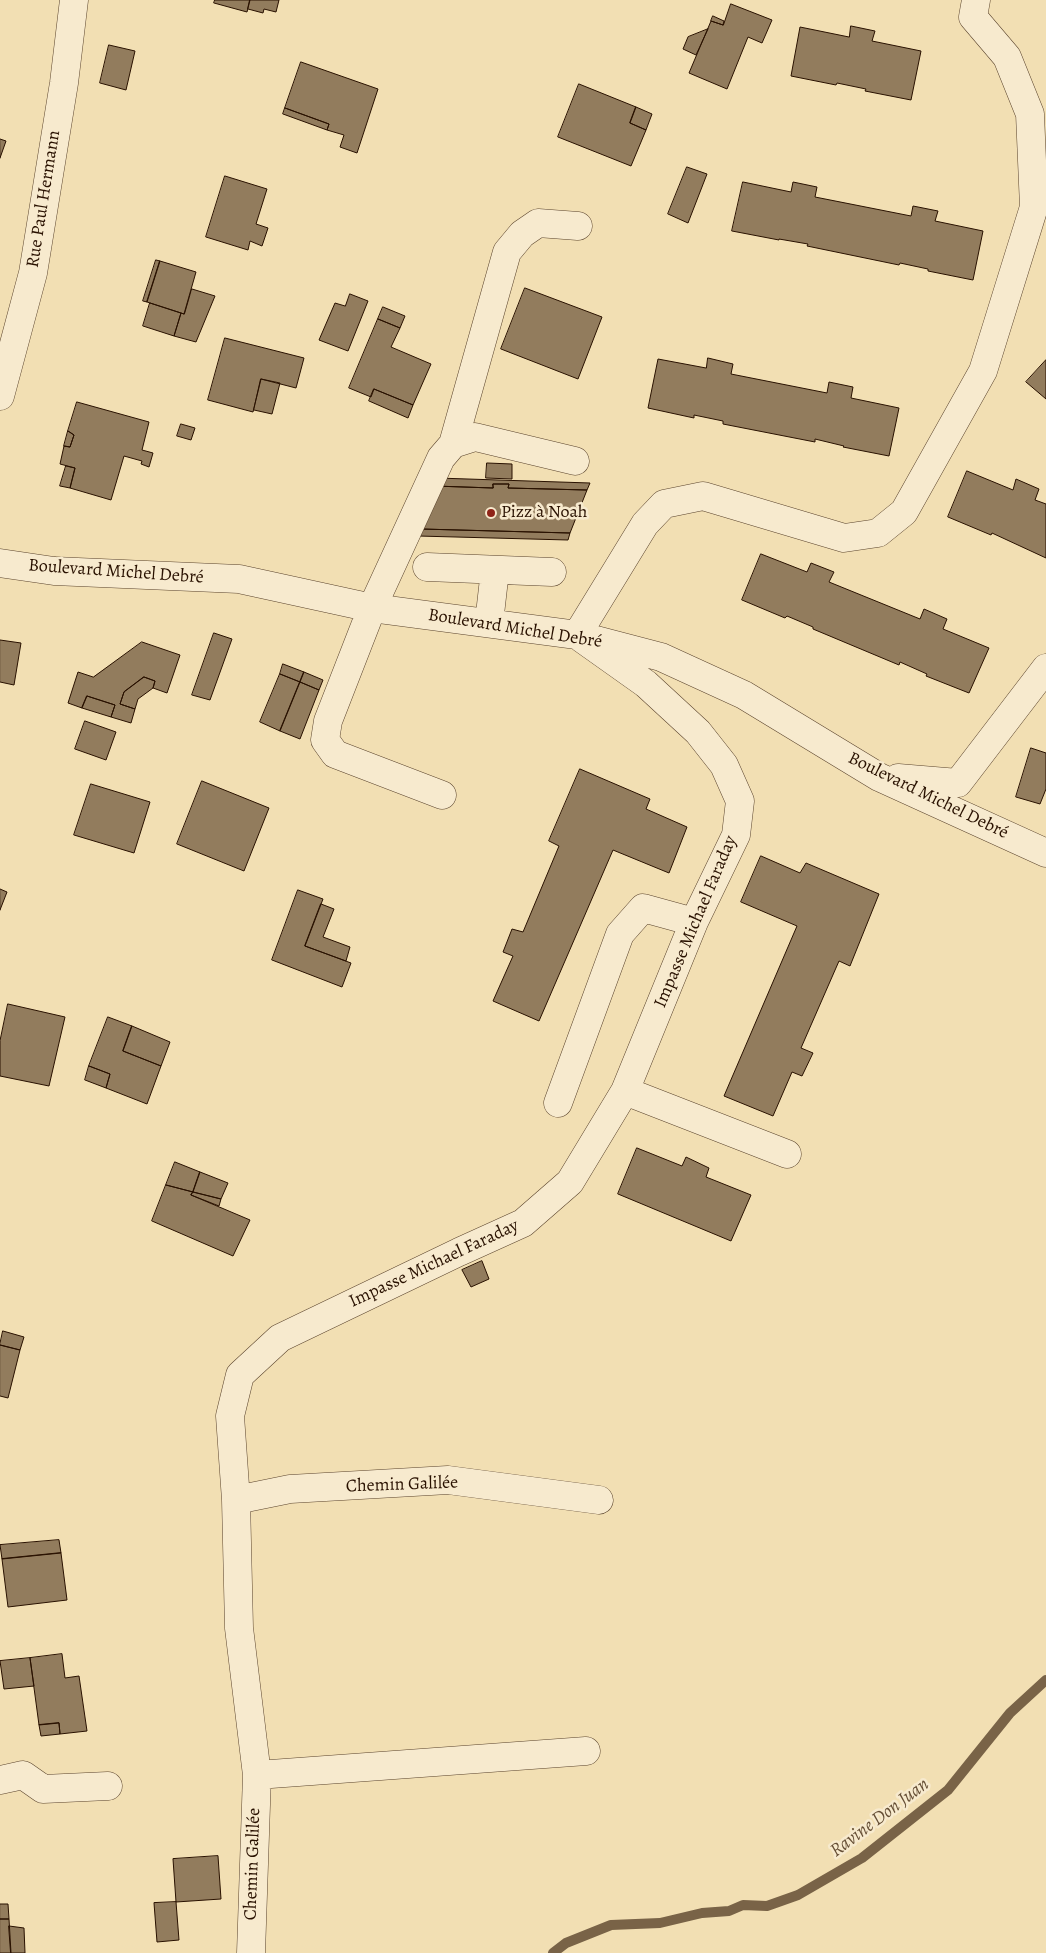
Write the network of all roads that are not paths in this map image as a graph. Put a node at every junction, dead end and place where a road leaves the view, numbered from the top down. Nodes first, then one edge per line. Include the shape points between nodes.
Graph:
1 (74, 0) edge
2 (976, 0) edge
3 (578, 226) dead end
4 (0, 396) edge
5 (454, 444) junction
6 (575, 461) dead end
7 (0, 563) edge
8 (427, 567) dead end
9 (495, 570) junction
10 (552, 572) dead end
11 (372, 608) junction
12 (489, 623) junction
13 (577, 635) junction
14 (1046, 668) edge
15 (879, 777) junction
16 (442, 795) dead end
17 (1046, 853) edge
18 (694, 922) junction
19 (624, 1091) junction
20 (558, 1103) dead end
21 (787, 1154) dead end
22 (240, 1375) joint
23 (236, 1500) junction
24 (598, 1500) dead end
25 (586, 1751) dead end
26 (257, 1775) junction
27 (0, 1780) edge
28 (108, 1786) dead end
29 (251, 1953) edge

1 - 4 street, Rue Paul Hermann via 33,272
2 - 13 street via 973,17 1007,58 1030,114 1034,207 983,371 904,512 878,534 844,538 703,496 664,504 645,524
3 - 5 street via 538,224 522,234 507,252
5 - 6 street via 475,437
5 - 11 street via 441,458
7 - 11 street, Boulevard Michel Debré via 54,571 239,579
8 - 9 street
9 - 10 street
9 - 12 street
11 - 12 street, Boulevard Michel Debré
11 - 16 street via 328,722 325,740 335,754
12 - 13 street, Boulevard Michel Debré
13 - 15 street, Boulevard Michel Debré via 660,657 744,695
13 - 18 street, Impasse Michael Faraday via 646,684 698,732 724,765 740,800 736,835
14 - 15 street via 958,783
15 - 17 street, Boulevard Michel Debré
18 - 19 street, Impasse Michael Faraday
18 - 20 street via 643,908 620,934
19 - 21 street
19 - 22 street, Impasse Michael Faraday via 570,1182 523,1223 280,1338
22 - 23 street, Chemin Galilée via 230,1416
23 - 24 street, Chemin Galilée via 290,1489 448,1480
23 - 26 street, Chemin Galilée via 239,1628
25 - 26 street
26 - 29 street, Chemin Galilée
27 - 28 street via 23,1775 43,1789

